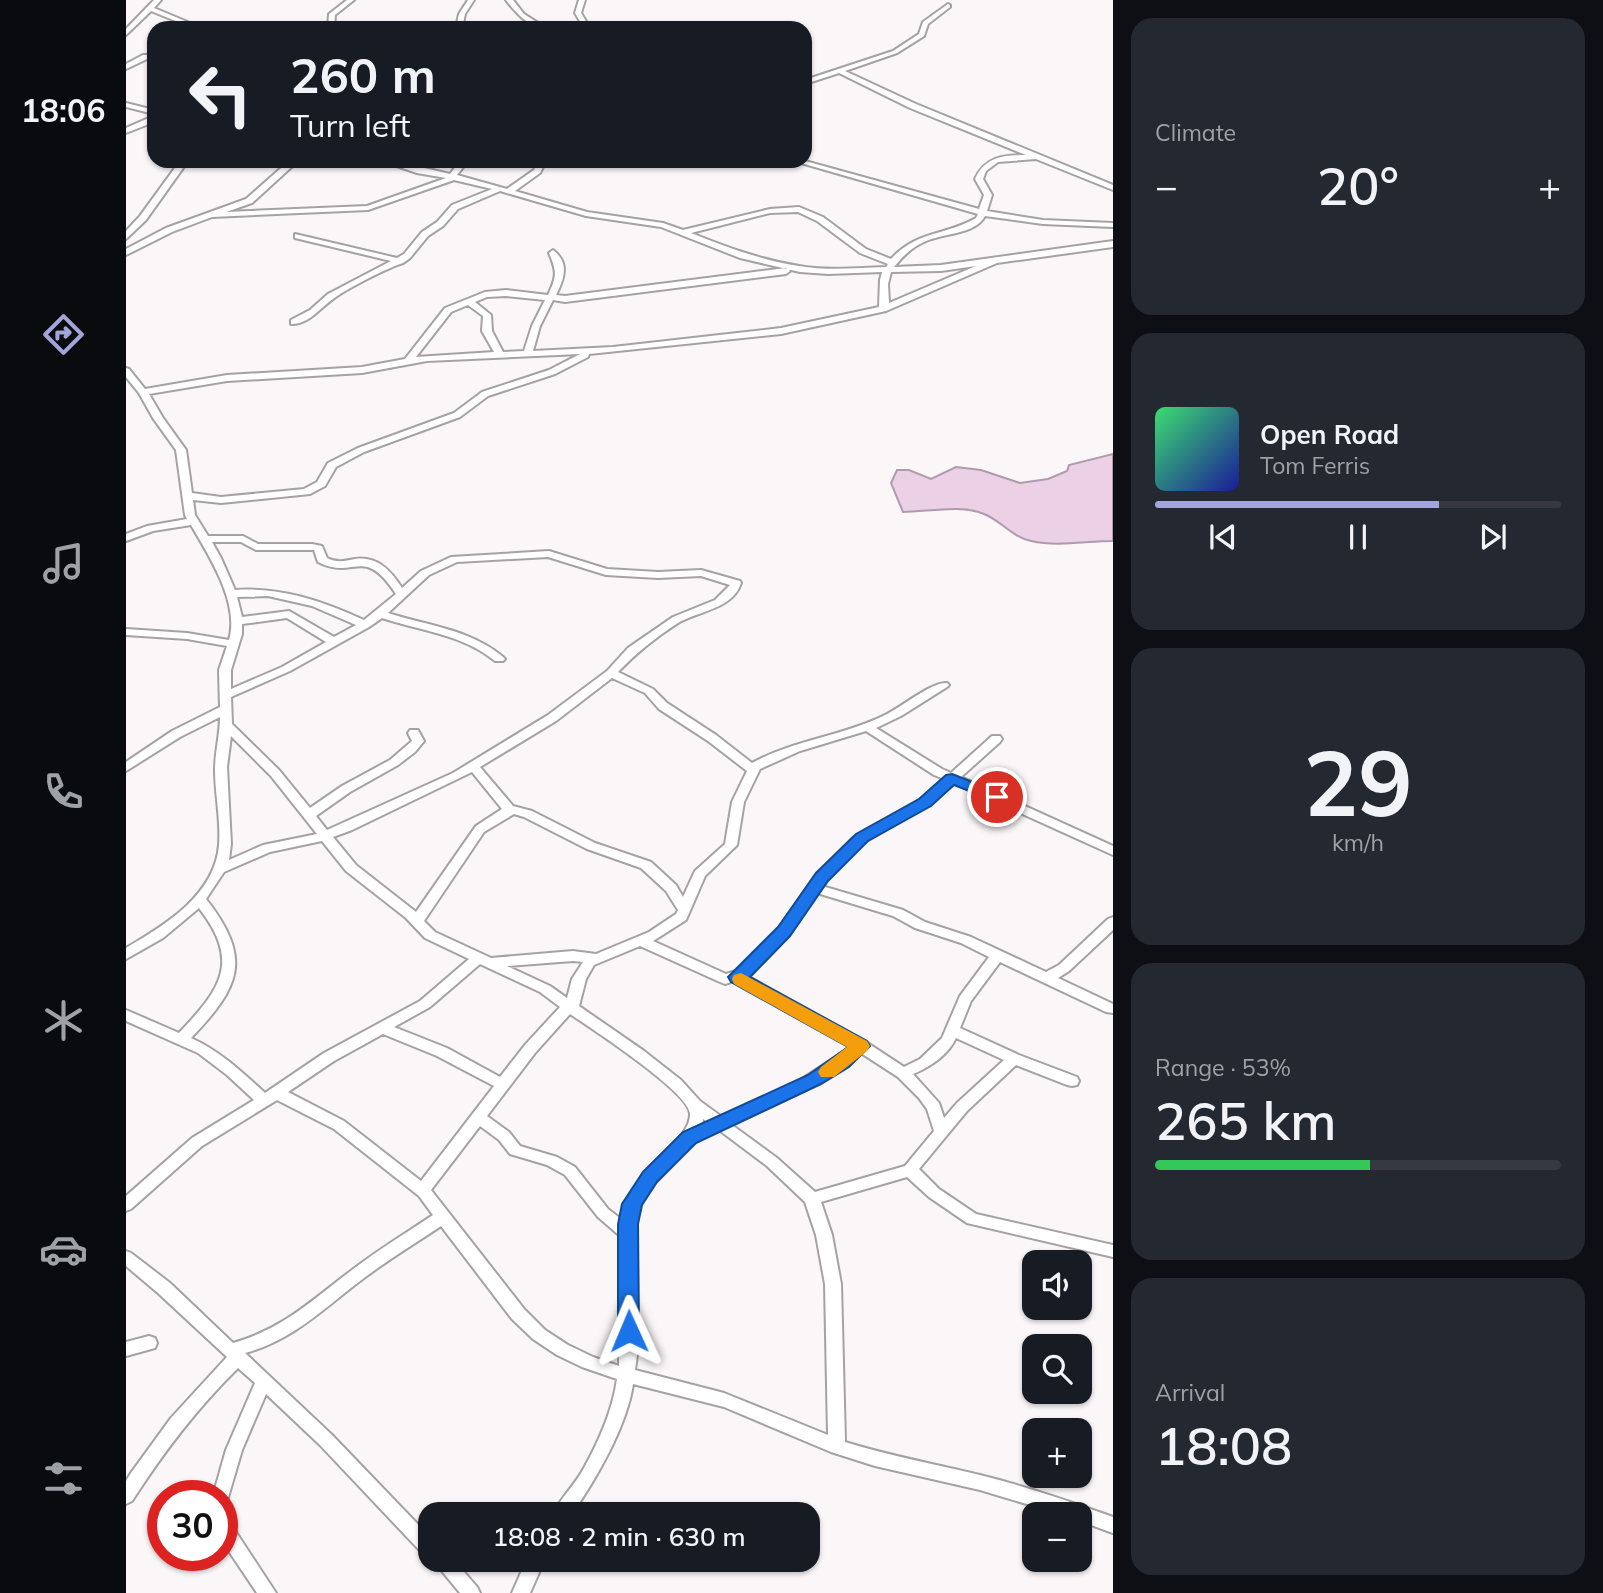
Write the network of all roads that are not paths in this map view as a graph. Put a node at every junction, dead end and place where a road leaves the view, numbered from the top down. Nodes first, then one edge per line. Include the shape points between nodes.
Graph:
1 (158, 0) edge
2 (351, 0) edge
3 (471, 0) edge
4 (509, 0) edge
5 (582, 0) edge
6 (948, 6) dead end
7 (150, 9) junction
8 (181, 21) edge
9 (332, 21) edge
10 (460, 21) edge
11 (532, 21) edge
12 (583, 21) edge
13 (126, 33) edge
14 (147, 57) edge
15 (126, 67) edge
16 (840, 71) junction
17 (812, 80) edge
18 (126, 105) edge
19 (147, 110) edge
20 (147, 122) edge
21 (126, 131) edge
22 (1041, 156) junction
23 (812, 165) edge
24 (179, 168) edge
25 (286, 168) edge
26 (410, 168) edge
27 (460, 168) edge
28 (538, 168) edge
29 (455, 176) junction
30 (1113, 188) edge
31 (504, 190) junction
32 (984, 213) junction
33 (213, 215) junction
34 (1113, 225) edge
35 (684, 232) junction
36 (126, 236) edge
37 (298, 236) dead end
38 (1113, 244) edge
39 (126, 252) edge
40 (553, 253) dead end
41 (400, 261) junction
42 (994, 261) junction
43 (891, 267) junction
44 (800, 269) junction
45 (549, 298) junction
46 (468, 301) junction
47 (883, 309) junction
48 (293, 322) dead end
49 (596, 351) junction
50 (528, 353) junction
51 (499, 354) junction
52 (408, 361) junction
53 (126, 371) edge
54 (144, 393) junction
55 (188, 496) junction
56 (192, 521) junction
57 (126, 537) edge
58 (205, 539) junction
59 (231, 594) junction
60 (401, 594) junction
61 (381, 614) junction
62 (237, 621) junction
63 (365, 625) junction
64 (126, 632) edge
65 (333, 641) junction
66 (233, 644) junction
67 (499, 659) dead end
68 (611, 673) junction
69 (943, 685) dead end
70 (225, 696) junction
71 (226, 709) junction
72 (226, 725) junction
73 (867, 727) junction
74 (414, 733) dead end
75 (996, 739) dead end
76 (473, 766) junction
77 (126, 767) edge
78 (753, 770) junction
79 (952, 779) junction
80 (510, 811) junction
81 (309, 815) junction
82 (326, 835) junction
83 (1113, 851) edge
84 (220, 869) junction
85 (814, 888) junction
86 (199, 899) junction
87 (684, 909) junction
88 (417, 921) junction
89 (1113, 922) edge
90 (641, 941) junction
91 (126, 954) edge
92 (998, 954) junction
93 (595, 958) junction
94 (484, 960) junction
95 (737, 977) junction
96 (1047, 978) junction
97 (571, 1006) junction
98 (1111, 1009) edge
99 (126, 1015) edge
100 (382, 1028) junction
101 (953, 1030) junction
102 (182, 1039) junction
103 (861, 1046) junction
104 (1014, 1059) junction
105 (903, 1073) junction
106 (1072, 1082) dead end
107 (502, 1084) junction
108 (270, 1097) junction
109 (695, 1105) junction
110 (479, 1117) junction
111 (719, 1124) junction
112 (941, 1132) junction
113 (690, 1138) junction
114 (910, 1170) junction
115 (422, 1190) junction
116 (812, 1199) junction
117 (126, 1205) edge
118 (443, 1217) junction
119 (628, 1233) junction
120 (1113, 1251) edge
121 (126, 1257) edge
122 (149, 1343) dead end
123 (126, 1349) edge
124 (233, 1355) junction
125 (626, 1376) junction
126 (262, 1383) junction
127 (837, 1447) junction
128 (226, 1480) edge
129 (126, 1496) edge
130 (570, 1502) edge
131 (1113, 1525) edge
132 (418, 1536) edge
133 (238, 1550) edge
134 (452, 1572) edge
135 (530, 1572) edge
136 (267, 1593) edge
137 (471, 1593) edge
138 (521, 1593) edge

1 - 7 street
2 - 9 street via 332,14
3 - 10 street
4 - 11 street
5 - 12 street via 578,13
6 - 16 street via 929,19 922,35 908,45
7 - 8 street
7 - 13 street
14 - 15 street
16 - 17 street
16 - 22 street via 923,110
18 - 19 street
20 - 21 street
22 - 30 street
22 - 32 street via 997,159 988,164 979,179 988,195
23 - 32 street
24 - 36 street
25 - 33 street via 254,198
26 - 29 street
27 - 29 street
28 - 31 street
29 - 31 street
29 - 33 street via 364,209
31 - 35 street via 586,214 644,221
31 - 41 street via 455,208
32 - 34 street
32 - 43 street via 975,222 922,238
33 - 39 street via 169,229
35 - 43 street via 770,211 799,209
35 - 44 street via 743,256
37 - 41 street
38 - 42 street
40 - 45 street via 561,273
41 - 48 street via 331,296
42 - 43 street
42 - 47 street
43 - 44 street
43 - 47 street via 884,277
44 - 45 street
45 - 46 street via 501,293
45 - 50 street
46 - 51 street via 487,315 487,331
46 - 52 street via 446,312
47 - 49 street via 781,331
49 - 50 street
49 - 55 street via 552,372 478,397 457,415 360,450 332,465 321,484 306,492 221,500
50 - 51 street
51 - 52 street
52 - 54 street via 350,372 227,378
53 - 54 street
54 - 55 street via 181,450
55 - 56 street
56 - 57 street
56 - 58 street
58 - 59 street
58 - 60 street via 243,539 256,547 317,548 321,560 332,565 361,561 374,565
59 - 62 street
59 - 63 street via 296,596
60 - 61 street
60 - 68 street via 425,573 447,562 535,553 570,558 606,572 701,573 736,583 727,596 677,619 632,650
61 - 63 street
61 - 67 street via 473,641
62 - 65 street via 288,614
62 - 66 street
63 - 65 street
64 - 66 street
65 - 70 street via 280,672
66 - 70 street via 225,670
68 - 76 street via 552,718
68 - 78 street via 649,691
69 - 73 street
70 - 71 street
71 - 72 street
71 - 77 street
72 - 81 street via 260,756
72 - 84 street via 221,767 225,844
73 - 78 street via 769,760
73 - 79 street
74 - 81 street via 418,741 408,751
75 - 79 street
76 - 80 street
76 - 82 street
78 - 87 street via 736,809 731,845 700,874
79 - 83 street
79 - 85 street via 925,802 857,841
80 - 87 street via 528,814 592,846 646,865 671,888
80 - 88 street via 488,822 472,839
81 - 82 street
82 - 84 street via 267,848
82 - 88 street via 351,868
84 - 86 street
85 - 92 street via 898,913
85 - 95 street via 784,932
86 - 91 street via 168,928
86 - 102 street via 225,936 230,967 216,1002
87 - 90 street via 679,919
88 - 94 street via 438,939
89 - 96 street
90 - 93 street
90 - 95 street via 725,979
92 - 96 street
92 - 101 street via 965,999
93 - 94 street
93 - 97 street via 581,973
94 - 97 street via 530,980
94 - 100 street via 425,1004
95 - 103 street
96 - 98 street
97 - 107 street via 530,1046
97 - 109 street via 676,1084
99 - 102 street
100 - 107 street via 442,1052
100 - 108 street via 329,1056
101 - 104 street
101 - 105 street via 934,1056
102 - 108 street
103 - 105 street
103 - 111 street via 814,1080
104 - 106 street
104 - 112 street
105 - 112 street via 934,1107
107 - 110 street
108 - 115 street via 325,1117
108 - 117 street via 197,1142
109 - 111 street
109 - 113 street via 696,1123
110 - 115 street
110 - 119 street via 515,1150 570,1171 603,1213
111 - 113 street
111 - 116 street via 772,1162
112 - 114 street
113 - 119 street via 640,1190 632,1204
114 - 116 street
114 - 120 street via 972,1219
115 - 118 street
116 - 127 street via 833,1284
118 - 124 street via 350,1279 302,1319
118 - 125 street via 541,1338 586,1362
119 - 125 street
121 - 124 street
122 - 123 street
124 - 126 street
124 - 129 street via 148,1461
125 - 127 street via 727,1401
125 - 130 street via 610,1430 590,1474
126 - 128 street
126 - 132 street
127 - 131 street via 1006,1489
133 - 136 street
134 - 137 street
135 - 138 street

